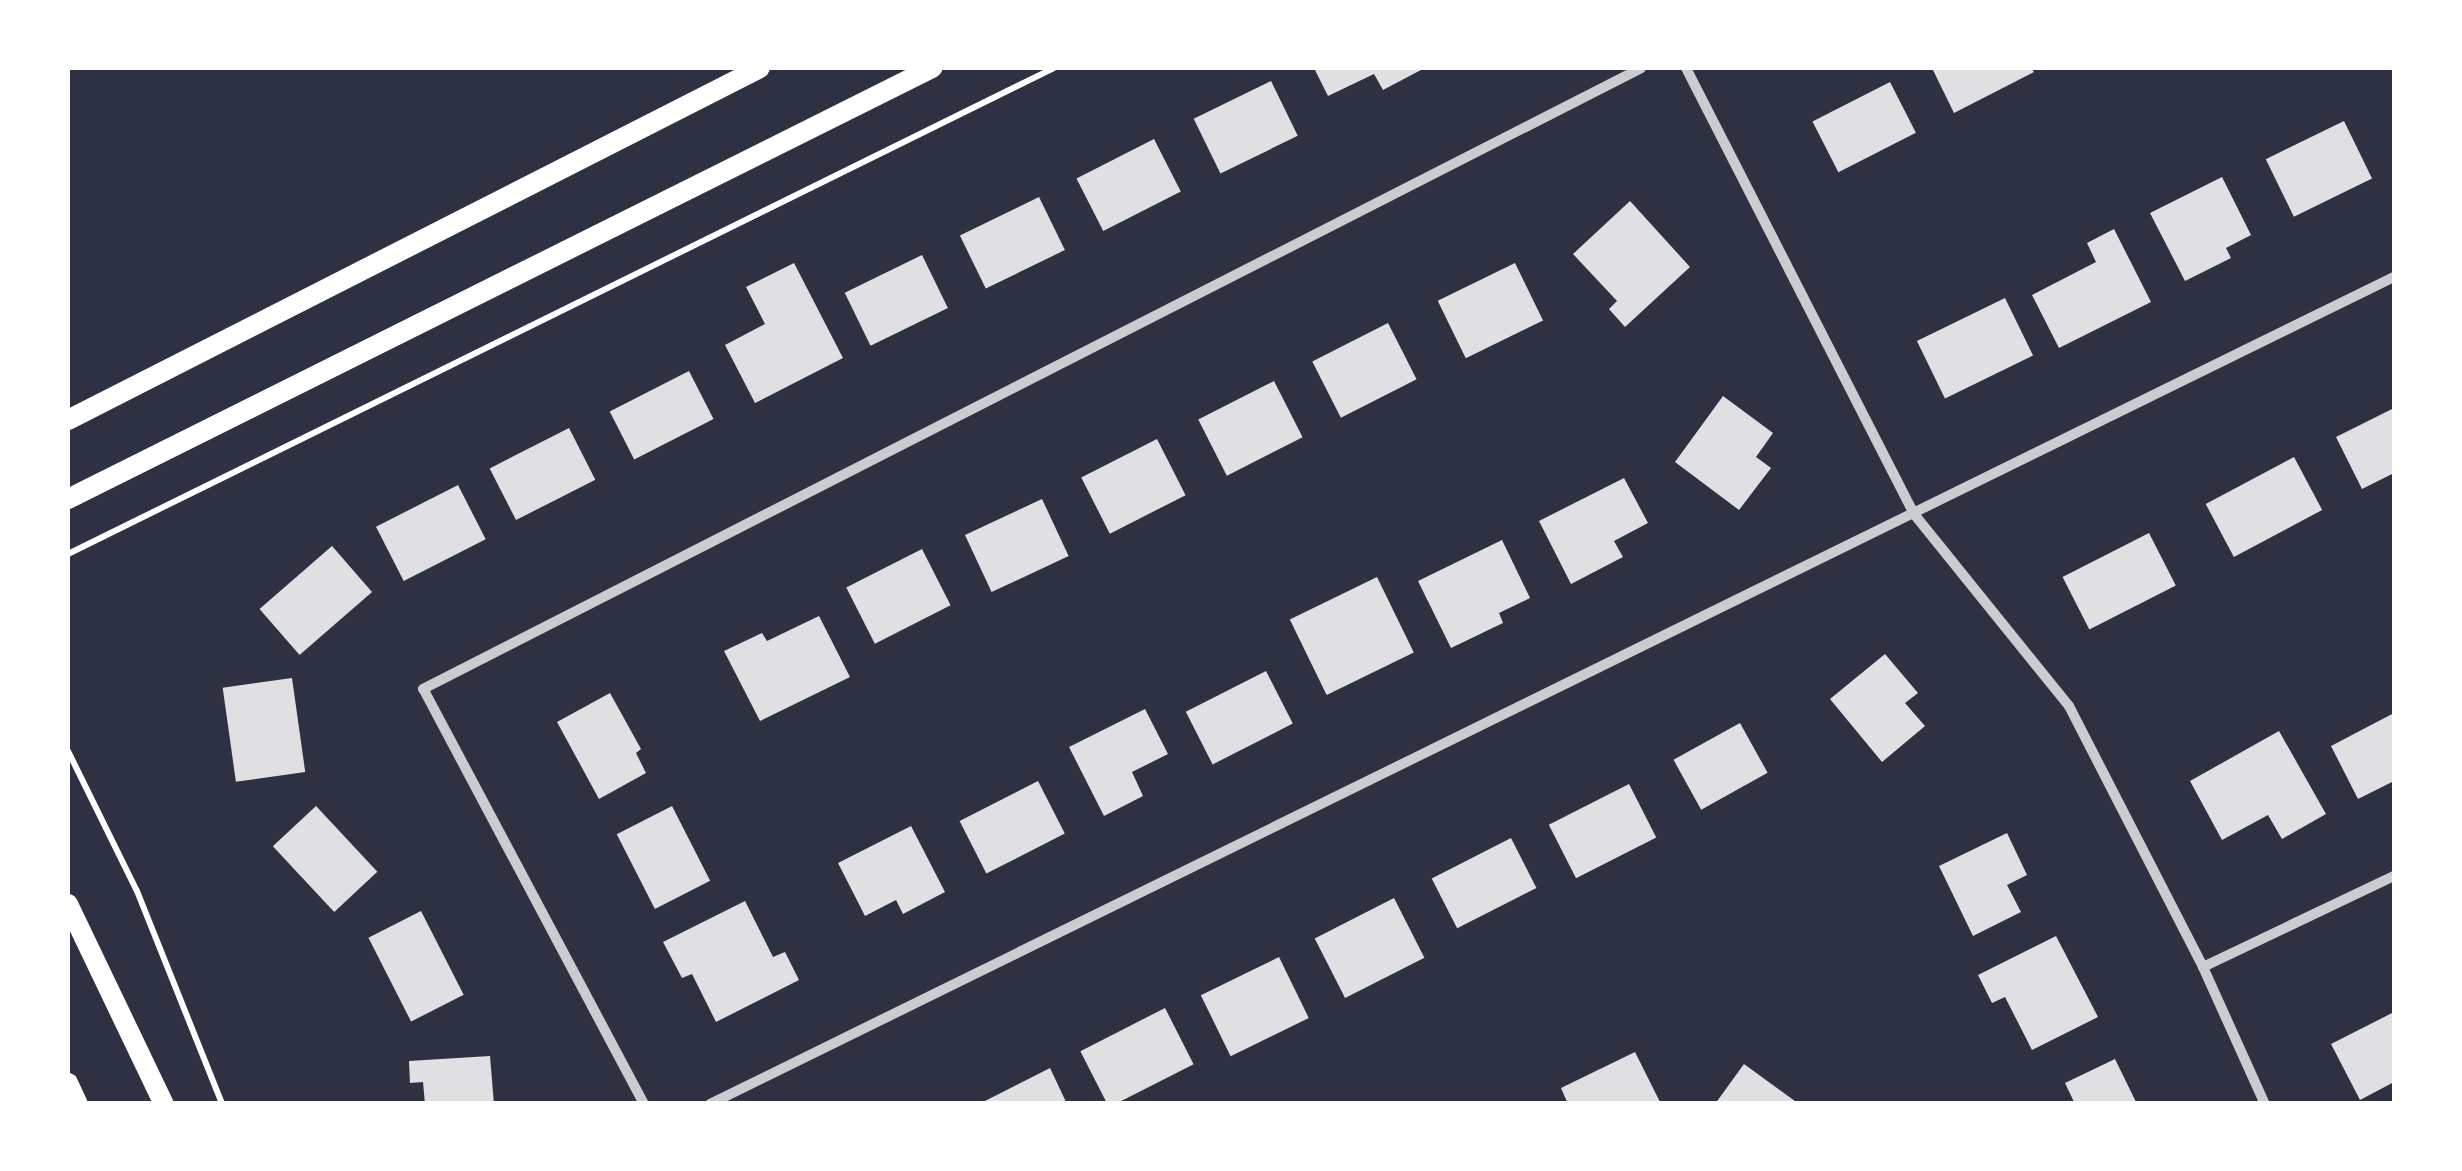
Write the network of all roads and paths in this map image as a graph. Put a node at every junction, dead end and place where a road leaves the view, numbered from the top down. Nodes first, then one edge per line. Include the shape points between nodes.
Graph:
1 (760, 68) edge
2 (932, 68) edge
3 (1054, 68) edge
4 (1640, 68) edge
5 (1686, 68) edge
6 (2394, 277) edge
7 (68, 420) edge
8 (68, 499) edge
9 (1914, 514) junction
10 (68, 554) edge
11 (68, 751) edge
12 (2394, 876) edge
13 (68, 904) edge
14 (2203, 966) junction
15 (68, 1083) edge
16 (78, 1104) edge
17 (164, 1104) edge
18 (222, 1104) edge
19 (644, 1104) edge
20 (710, 1104) edge
21 (2264, 1104) edge

1 - 7 main road
2 - 8 main road
3 - 10 path
4 - 19 street via 423,688
5 - 9 street
6 - 9 street
9 - 14 street via 2069,706
9 - 20 street
11 - 18 path via 136,891
12 - 14 street
13 - 17 main road
14 - 21 street
15 - 16 main road

